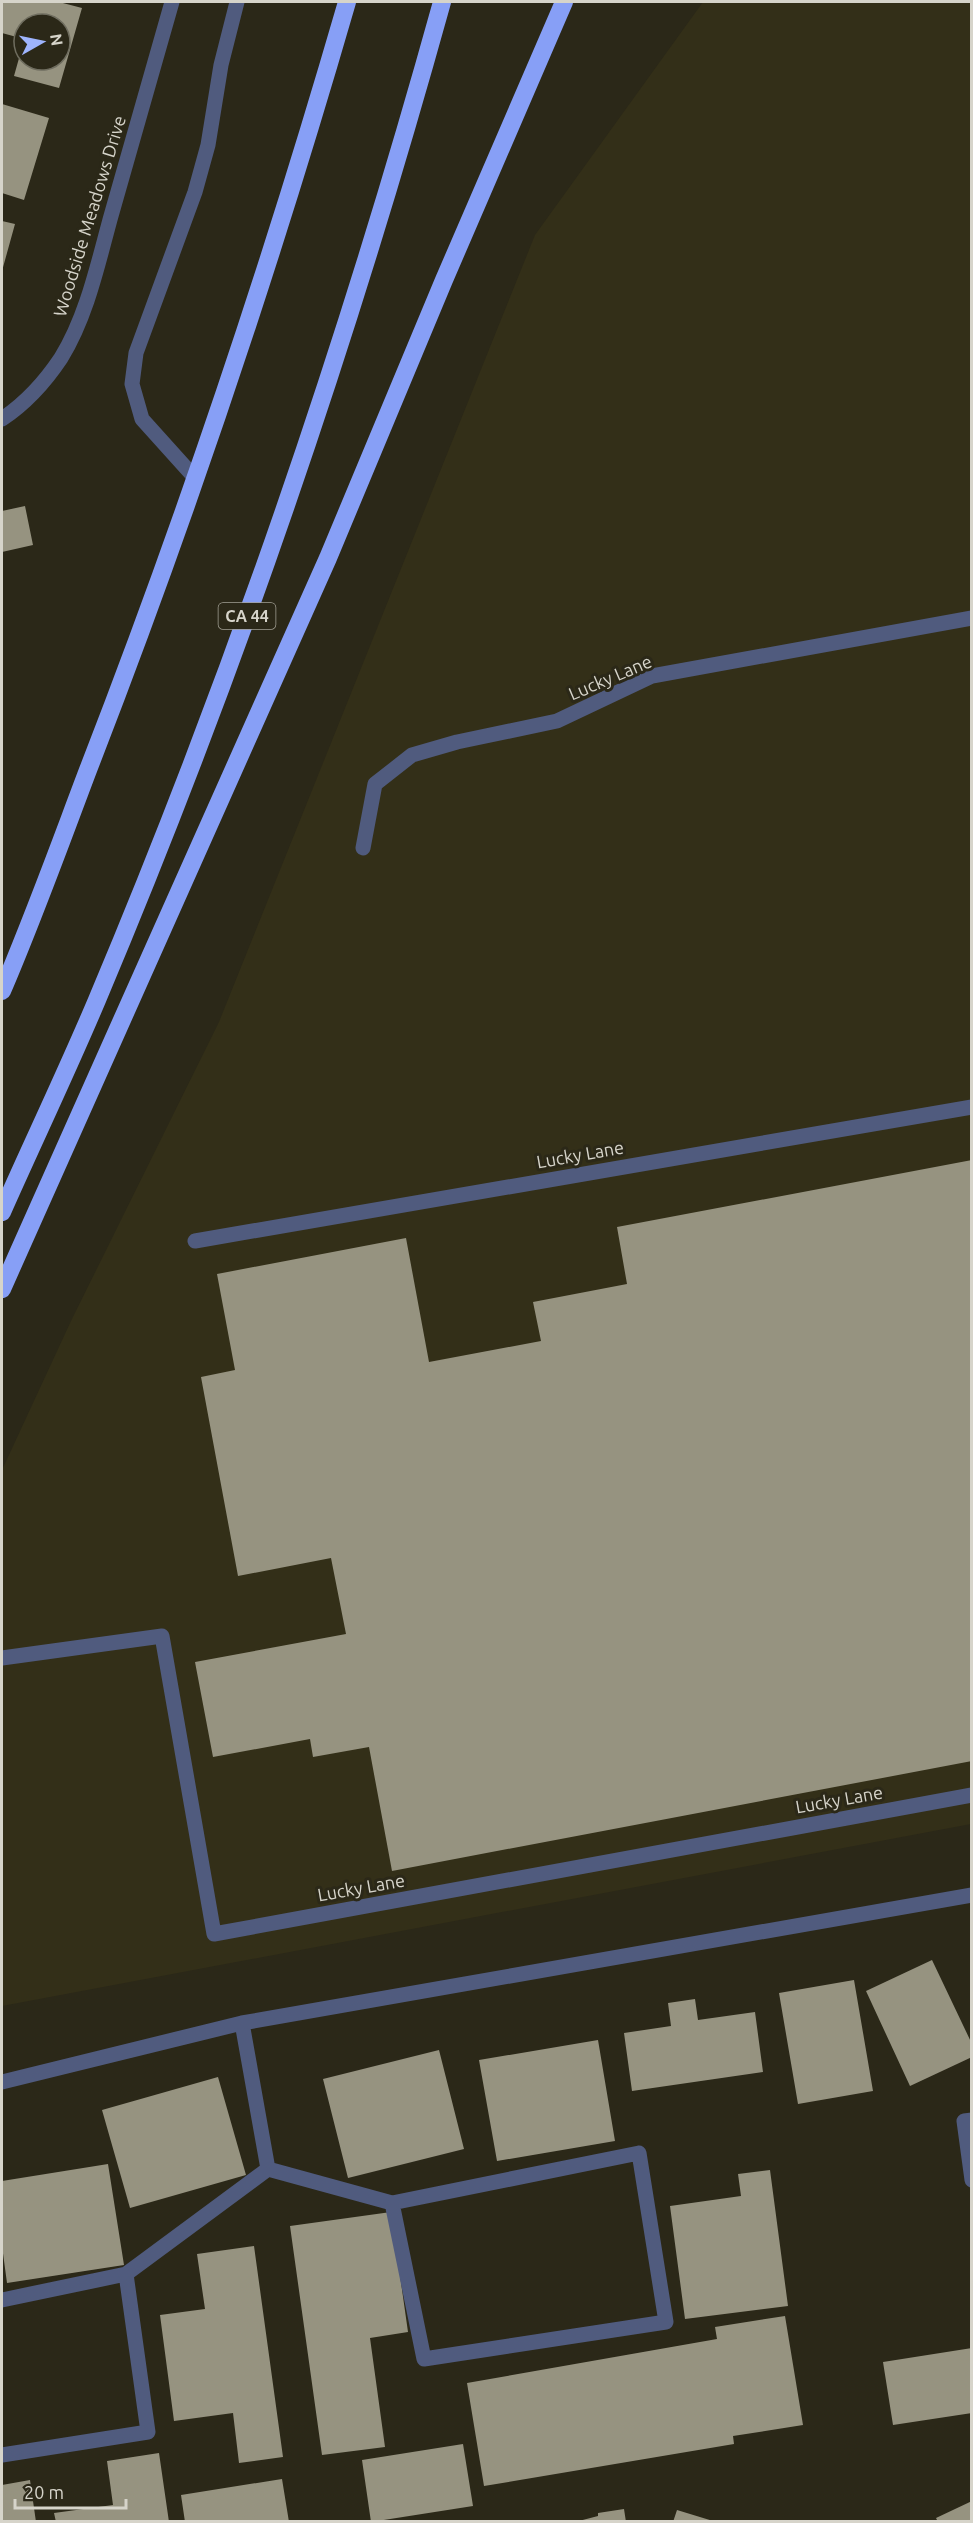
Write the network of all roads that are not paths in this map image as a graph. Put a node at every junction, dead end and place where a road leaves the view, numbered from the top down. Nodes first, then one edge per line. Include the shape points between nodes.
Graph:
1 (172, 2) edge
2 (237, 2) edge
3 (347, 2) edge
4 (442, 2) edge
5 (564, 2) edge
6 (2, 419) edge
7 (196, 479) junction
8 (972, 618) edge
9 (363, 848) dead end
10 (2, 991) edge
11 (972, 1107) edge
12 (2, 1212) edge
13 (195, 1241) dead end
14 (2, 1289) edge
15 (2, 1658) edge
16 (972, 1795) edge
17 (972, 1895) edge
18 (242, 2024) junction
19 (2, 2082) edge
20 (972, 2120) edge
21 (268, 2169) junction
22 (972, 2180) edge
23 (392, 2203) junction
24 (126, 2274) junction
25 (2, 2300) edge
26 (2, 2455) edge

1 - 6 street, Woodside Meadows Drive via 94,277 74,330 63,356 46,380
2 - 7 street via 221,65 208,145 195,192 136,353 132,384 142,419
3 - 7 highway
4 - 12 highway, CA 44 via 342,336 233,655 97,1000
5 - 14 highway via 328,558
7 - 10 highway via 145,623
8 - 9 street, Lucky Lane via 652,676 557,722 412,755 375,784
11 - 13 street, Lucky Lane
15 - 16 street, Lucky Lane via 162,1636 214,1934
17 - 18 street
18 - 19 street
18 - 21 street
20 - 22 street via 964,2121
21 - 23 street
21 - 24 street
23 - 23 street via 424,2359 666,2322 639,2152
24 - 25 street
24 - 26 street via 148,2432

